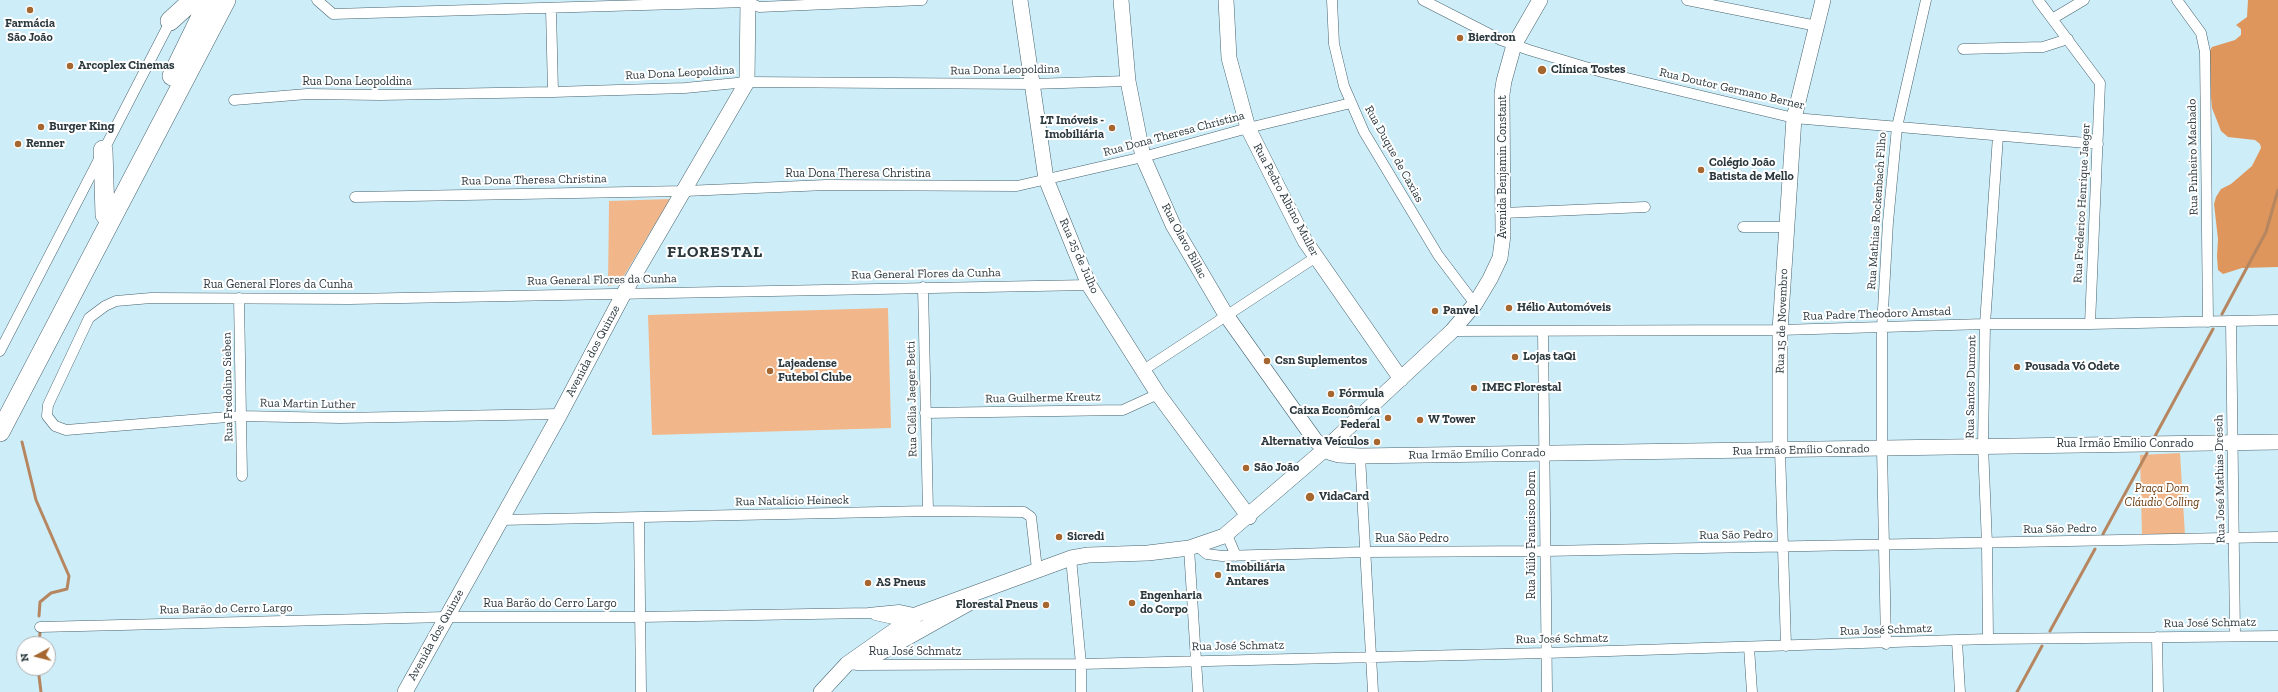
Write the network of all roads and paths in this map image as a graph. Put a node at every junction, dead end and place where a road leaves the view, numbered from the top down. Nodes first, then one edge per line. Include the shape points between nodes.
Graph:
1 (182, 0) edge
2 (193, 0) edge
3 (209, 0) edge
4 (226, 0) edge
5 (317, 0) edge
6 (922, 0) edge
7 (1020, 0) edge
8 (1121, 0) edge
9 (1226, 0) edge
10 (1332, 0) edge
11 (1423, 0) edge
12 (1540, 0) edge
13 (1687, 0) edge
14 (1823, 0) edge
15 (1926, 0) edge
16 (2038, 0) edge
17 (2084, 0) edge
18 (2177, 0) edge
19 (748, 1) edge
20 (551, 10) junction
21 (2052, 19) junction
22 (170, 21) junction
23 (1817, 26) junction
24 (2068, 40) junction
25 (1514, 44) junction
26 (1963, 49) dead end
27 (1128, 80) junction
28 (747, 82) junction
29 (1031, 84) junction
30 (553, 92) junction
31 (234, 100) dead end
32 (1351, 103) junction
33 (1794, 118) junction
34 (1896, 127) junction
35 (1248, 128) junction
36 (1998, 136) junction
37 (2098, 144) junction
38 (103, 150) junction
39 (1143, 157) junction
40 (1046, 179) junction
41 (685, 191) junction
42 (355, 197) dead end
43 (1645, 207) dead end
44 (1503, 213) junction
45 (105, 215) junction
46 (1743, 227) dead end
47 (1787, 227) junction
48 (1316, 257) junction
49 (1089, 285) junction
50 (923, 287) junction
51 (624, 293) junction
52 (239, 298) junction
53 (1475, 304) junction
54 (1226, 314) junction
55 (2278, 320) edge
56 (2231, 321) junction
57 (2208, 322) junction
58 (1985, 324) junction
59 (2090, 324) junction
60 (1882, 327) junction
61 (1780, 330) junction
62 (1452, 331) junction
63 (1543, 331) junction
64 (0, 351) edge
65 (1142, 371) junction
66 (1401, 379) junction
67 (1158, 394) junction
68 (0, 405) edge
69 (560, 414) junction
70 (925, 414) junction
71 (240, 416) junction
72 (55, 426) joint
73 (0, 432) edge
74 (2278, 442) edge
75 (2233, 443) junction
76 (1983, 445) junction
77 (1882, 449) junction
78 (1324, 450) junction
79 (1780, 450) junction
80 (1546, 454) junction
81 (1360, 456) junction
82 (242, 476) dead end
83 (928, 511) junction
84 (1249, 517) junction
85 (640, 518) junction
86 (500, 520) junction
87 (1227, 535) junction
88 (2278, 537) edge
89 (2234, 538) junction
90 (1884, 544) junction
91 (1987, 544) junction
92 (1193, 547) junction
93 (1782, 547) junction
94 (1544, 551) junction
95 (1365, 552) junction
96 (1236, 556) junction
97 (1071, 558) junction
98 (1037, 569) junction
99 (446, 617) junction
100 (640, 617) junction
101 (917, 624) junction
102 (40, 627) dead end
103 (2235, 636) junction
104 (2278, 636) edge
105 (2157, 637) junction
106 (1988, 639) junction
107 (1957, 640) junction
108 (1886, 644) junction
109 (1786, 646) junction
110 (1749, 647) junction
111 (1546, 653) junction
112 (1372, 657) junction
113 (1197, 660) junction
114 (852, 664) junction
115 (1081, 664) junction
116 (824, 689) edge
117 (404, 692) edge
118 (642, 692) edge
119 (1082, 692) edge
120 (1198, 692) edge
121 (1373, 692) edge
122 (1547, 692) edge
123 (1752, 692) edge
124 (1960, 692) edge
125 (2158, 692) edge

1 - 22 street
2 - 22 highway
3 - 45 highway
4 - 73 highway
5 - 20 street via 334,14
6 - 19 street via 759,7
7 - 29 street, Rua 25 de Julho
8 - 27 street, Rua Olavo Billac
9 - 35 street, Rua Pedro Albino Muller via 1229,58
10 - 32 street, Rua Duque de Caxias via 1334,44 1344,86
11 - 25 street, Rua Doutor Germano Berner via 1501,40
12 - 25 street, Avenida Benjamin Constant
13 - 23 street
14 - 23 street, Rua 15 de Novembro
15 - 34 street, Rua Mathias Rockenbach Filho
16 - 21 street
17 - 21 street
18 - 57 street, Rua Pinheiro Machado via 2201,33 2205,52
19 - 20 street
19 - 28 street, Avenida dos Quinze
20 - 30 street
21 - 24 street
22 - 38 street
23 - 33 street, Rua 15 de Novembro
24 - 26 street via 2043,47
24 - 37 street, Rua Frederico Henrique Jaeger via 2100,83
25 - 33 street, Rua Doutor Germano Berner via 1602,72
25 - 44 street, Avenida Benjamin Constant via 1502,94
27 - 29 street, Rua Dona Leopoldina
27 - 39 street, Rua Olavo Billac
28 - 29 street, Rua Dona Leopoldina
28 - 30 street, Rua Dona Leopoldina via 686,88
28 - 41 street, Avenida dos Quinze
29 - 40 street, Rua 25 de Julho
30 - 31 street, Rua Dona Leopoldina via 307,94
32 - 35 street, Rua Dona Theresa Christina
32 - 53 street, Rua Duque de Caxias via 1393,183 1438,255
33 - 34 street, Rua Doutor Germano Berner
33 - 47 street, Rua 15 de Novembro
34 - 36 street, Rua Doutor Germano Berner
34 - 60 street, Rua Mathias Rockenbach Filho
35 - 39 street, Rua Dona Theresa Christina
35 - 48 street, Rua Pedro Albino Muller via 1305,241
36 - 37 street, Rua Doutor Germano Berner
36 - 58 street, Rua Santos Dumont
37 - 59 street, Rua Frederico Henrique Jaeger
38 - 45 highway
38 - 64 street
39 - 40 street, Rua Dona Theresa Christina
39 - 54 street, Rua Olavo Billac via 1174,225
40 - 41 street, Rua Dona Theresa Christina via 1017,186 826,185
40 - 49 street, Rua 25 de Julho
41 - 42 street, Rua Dona Theresa Christina
41 - 51 street, Avenida dos Quinze
43 - 44 street
44 - 53 street, Avenida Benjamin Constant via 1503,245 1500,258
45 - 68 highway
46 - 47 street
47 - 61 street, Rua 15 de Novembro
48 - 54 street
48 - 66 street, Rua Pedro Albino Muller
49 - 50 street, Rua General Flores da Cunha
49 - 65 street, Rua 25 de Julho
50 - 51 street, Rua General Flores da Cunha
50 - 70 street, Rua Clélia Jaeger Betti
51 - 52 street, Rua General Flores da Cunha via 350,299
51 - 69 street, Avenida dos Quinze
52 - 71 street, Rua Fredolino Sieben
52 - 72 street, Rua General Flores da Cunha via 151,298 116,301 105,306 89,318 48,405 47,416
53 - 62 street, Avenida Benjamin Constant
54 - 65 street
54 - 78 street, Rua Olavo Billac
55 - 56 street, Rua Padre Theodoro Amstad
56 - 57 street, Rua Padre Theodoro Amstad
56 - 75 street, Rua José Mathias Dresch
57 - 59 street, Rua Padre Theodoro Amstad
58 - 59 street, Rua Padre Theodoro Amstad
58 - 60 street, Rua Padre Theodoro Amstad
58 - 76 street, Rua Santos Dumont
60 - 61 street, Rua Padre Theodoro Amstad
60 - 77 street, Rua Mathias Rockenbach Filho
61 - 63 street, Rua Padre Theodoro Amstad
61 - 79 street, Rua 15 de Novembro
62 - 63 street, Rua Padre Theodoro Amstad
62 - 66 street, Avenida Benjamin Constant
63 - 80 street, Rua Júlio Francisco Born
65 - 67 street, Rua 25 de Julho
66 - 78 street, Avenida Benjamin Constant
67 - 70 street, Rua Guilherme Kreutz via 1123,410
67 - 84 street, Rua 25 de Julho
69 - 71 street, Rua Martin Luther via 340,418
69 - 86 street, Avenida dos Quinze
70 - 83 street, Rua Clélia Jaeger Betti
71 - 72 street, Rua Martin Luther via 66,430
71 - 82 street, Rua Fredolino Sieben
74 - 75 street, Rua Irmão Emílio Conrado
75 - 76 street, Rua Irmão Emílio Conrado
75 - 89 street, Rua José Mathias Dresch
76 - 77 street, Rua Irmão Emílio Conrado
76 - 91 street, Rua Santos Dumont
77 - 79 street, Rua Irmão Emílio Conrado
77 - 90 street, Rua Mathias Rockenbach Filho
78 - 81 street, Rua Irmão Emílio Conrado via 1339,455
78 - 84 street, Avenida Benjamin Constant
79 - 80 street, Rua Irmão Emílio Conrado
79 - 93 street, Rua 15 de Novembro
80 - 81 street, Rua Irmão Emílio Conrado
80 - 94 street, Rua Júlio Francisco Born
81 - 95 street
83 - 85 street, Rua Natalício Heineck
83 - 98 street, Rua Natalício Heineck via 1028,513 1031,517
84 - 87 street, Avenida Benjamin Constant
85 - 86 street, Rua Natalício Heineck
85 - 100 street
86 - 99 street, Avenida dos Quinze
87 - 92 street, Avenida Benjamin Constant
87 - 96 street
88 - 89 street, Rua São Pedro
89 - 91 street, Rua São Pedro
89 - 103 street, Rua José Mathias Dresch
90 - 91 street, Rua São Pedro
90 - 93 street, Rua São Pedro
90 - 108 street, Rua Mathias Rockenbach Filho
91 - 106 street, Rua Santos Dumont
92 - 96 street, Rua São Pedro via 1207,554
92 - 97 street, Avenida Benjamin Constant
92 - 113 street
93 - 94 street, Rua São Pedro
93 - 109 street, Rua 15 de Novembro
94 - 95 street, Rua São Pedro
94 - 111 street, Rua Júlio Francisco Born
95 - 96 street, Rua São Pedro
95 - 112 street
97 - 98 street, Avenida Benjamin Constant
97 - 115 street
98 - 101 street, Avenida Benjamin Constant
99 - 100 street, Rua Barão do Cerro Largo
99 - 102 street, Rua Barão do Cerro Largo
99 - 117 street, Avenida dos Quinze
100 - 101 street, Rua Barão do Cerro Largo via 868,613 899,610
100 - 118 street
101 - 114 street, Avenida Benjamin Constant
103 - 104 street, Rua José Schmatz
103 - 105 street, Rua José Schmatz
105 - 106 street, Rua José Schmatz
105 - 125 street
106 - 107 street, Rua José Schmatz
107 - 108 street, Rua José Schmatz
107 - 124 street
108 - 109 street, Rua José Schmatz
109 - 110 street, Rua José Schmatz
110 - 111 street, Rua José Schmatz
110 - 123 street
111 - 112 street, Rua José Schmatz
111 - 122 street, Rua Júlio Francisco Born
112 - 113 street, Rua José Schmatz
112 - 121 street
113 - 115 street, Rua José Schmatz
113 - 120 street
114 - 115 street, Rua José Schmatz
114 - 116 street, Avenida Benjamin Constant
115 - 119 street

